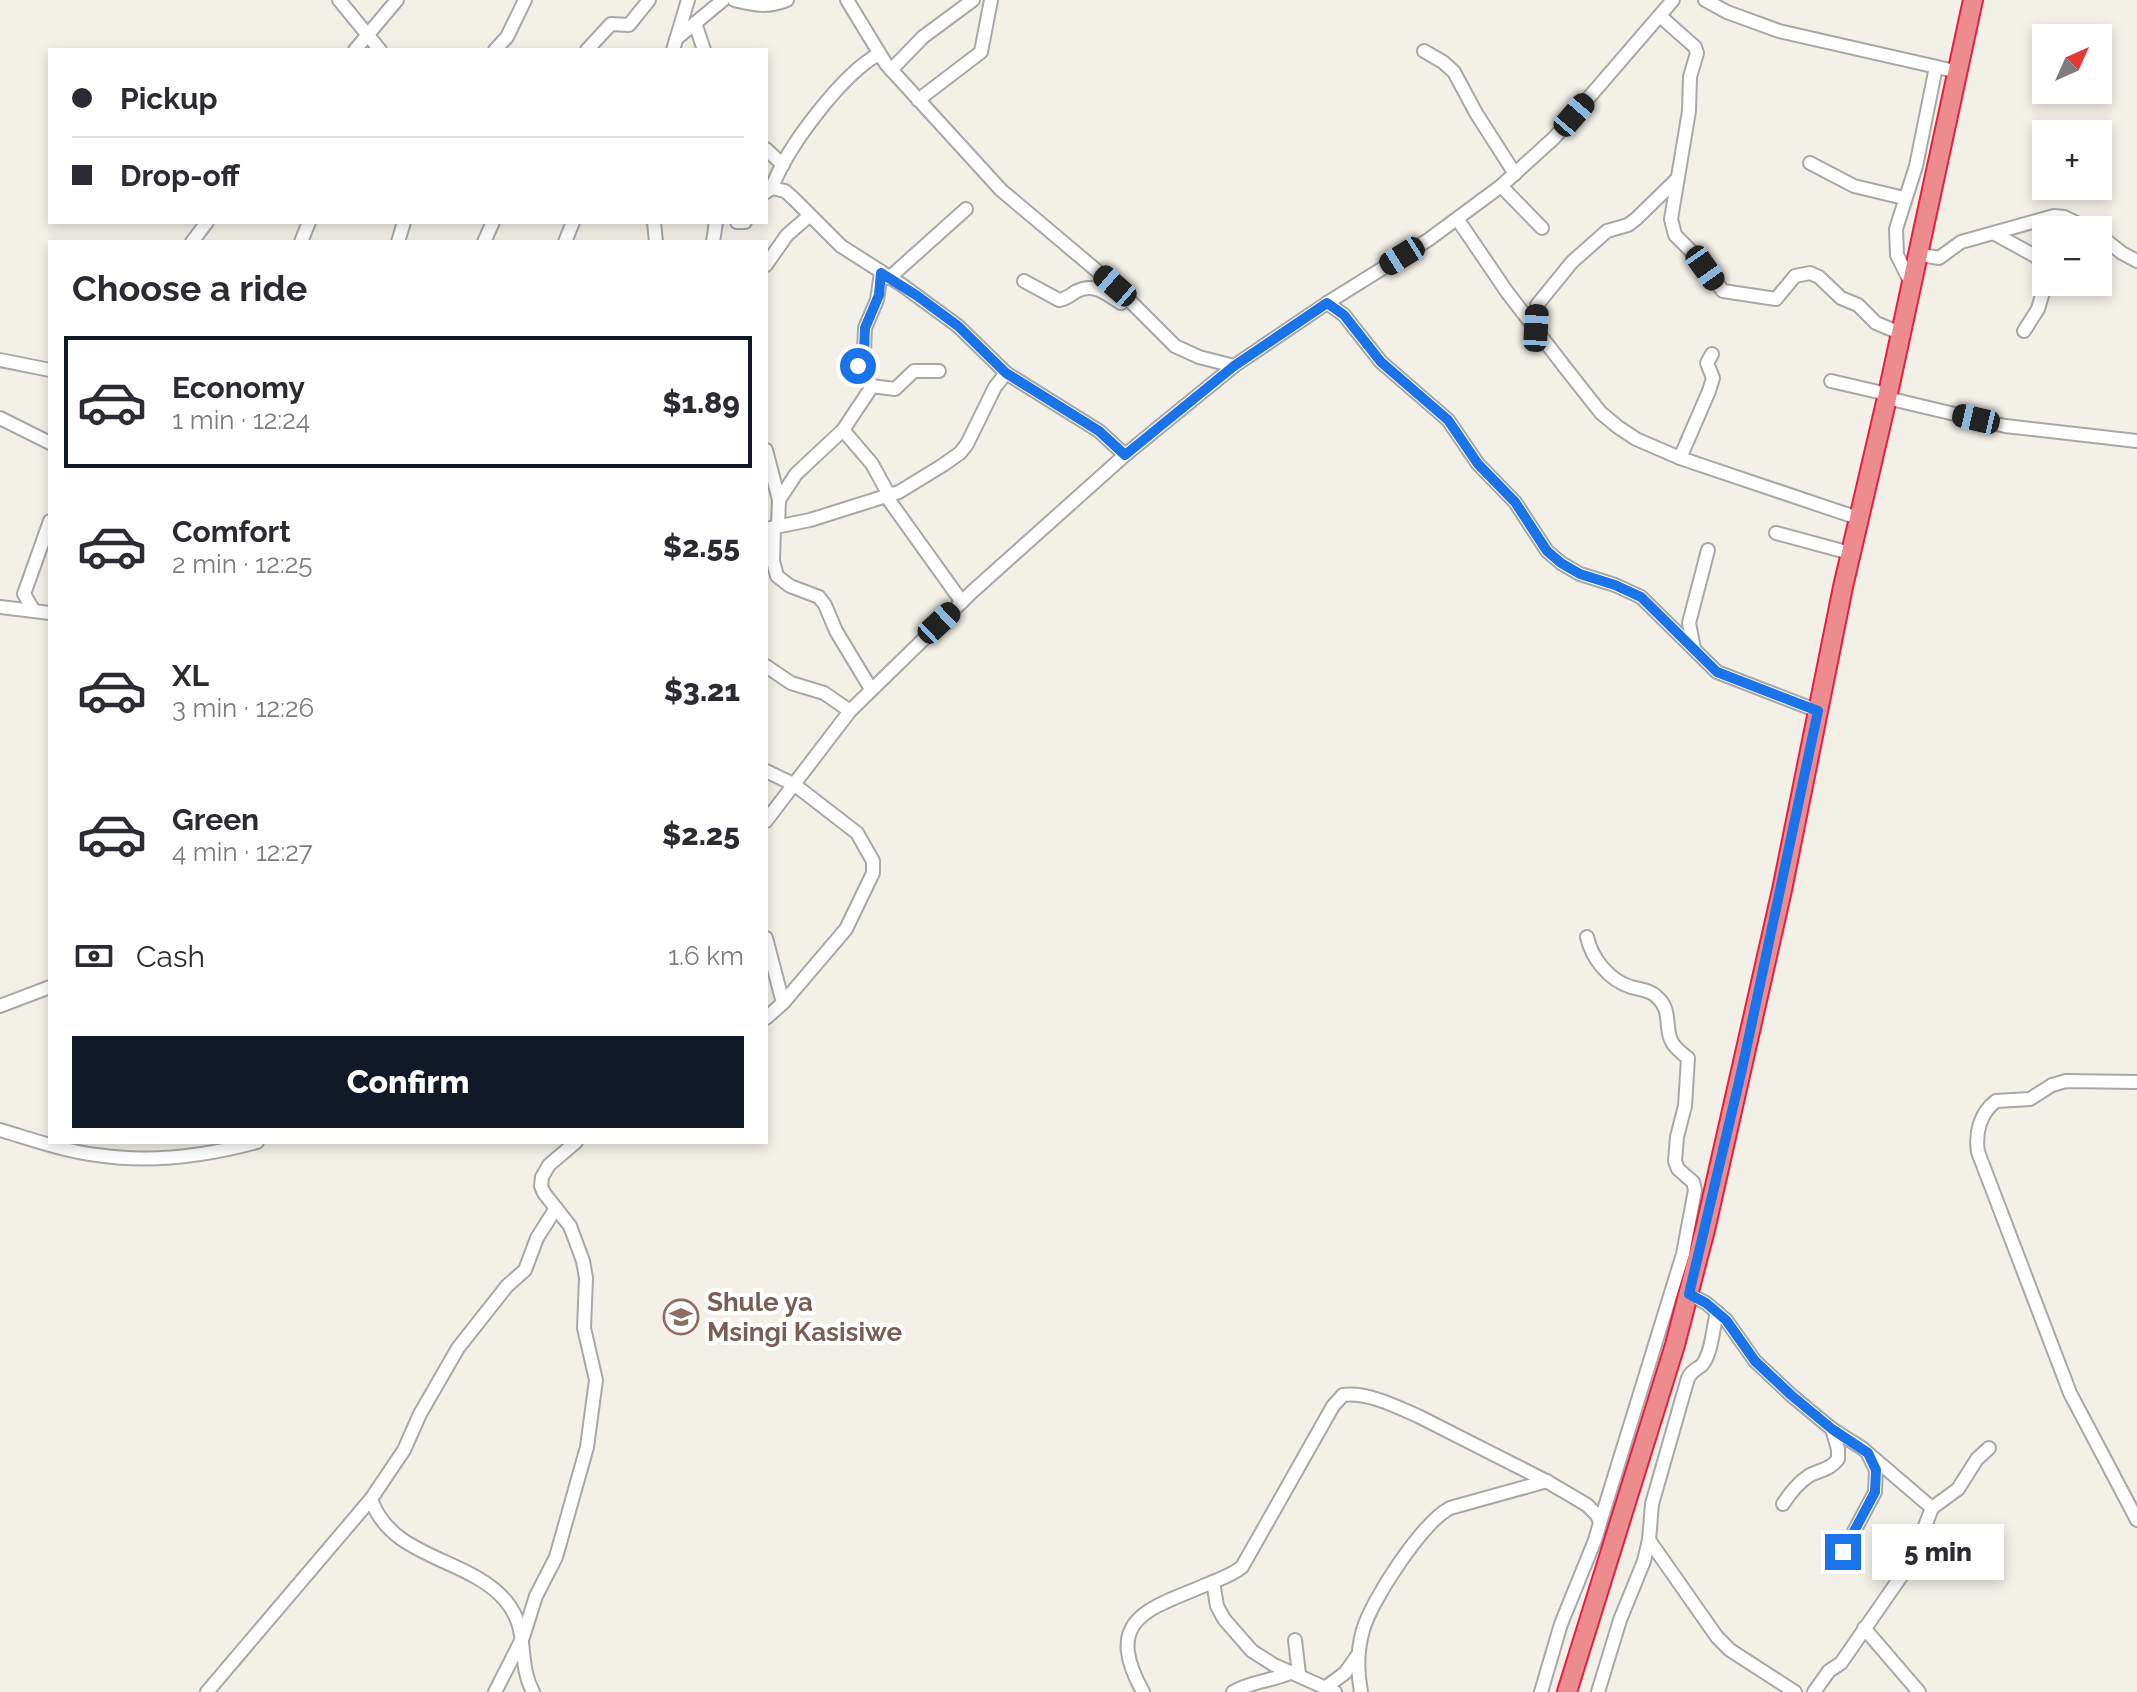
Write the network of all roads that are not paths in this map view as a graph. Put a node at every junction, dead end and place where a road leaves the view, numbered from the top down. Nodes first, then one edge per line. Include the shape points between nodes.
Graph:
1 (339, 0) edge
2 (396, 0) edge
3 (525, 0) edge
4 (649, 0) edge
5 (688, 0) edge
6 (723, 0) edge
7 (734, 0) edge
8 (787, 0) edge
9 (847, 0) edge
10 (973, 0) edge
11 (991, 0) edge
12 (1673, 0) edge
13 (1705, 0) edge
14 (1973, 0) edge
15 (1660, 16) junction
16 (695, 23) junction
17 (368, 37) junction
18 (675, 44) edge
19 (357, 48) edge
20 (378, 48) edge
21 (497, 48) edge
22 (589, 48) edge
23 (703, 48) edge
24 (1424, 51) dead end
25 (879, 54) junction
26 (1936, 67) junction
27 (891, 70) junction
28 (1959, 72) junction
29 (918, 100) junction
30 (768, 151) edge
31 (1810, 163) dead end
32 (783, 165) junction
33 (1515, 174) junction
34 (1678, 178) junction
35 (1501, 186) junction
36 (769, 190) edge
37 (1904, 198) junction
38 (966, 209) dead end
39 (809, 216) junction
40 (1458, 220) junction
41 (2032, 220) edge
42 (1542, 228) dead end
43 (1995, 234) junction
44 (2112, 245) edge
45 (1916, 254) junction
46 (2032, 254) edge
47 (2137, 261) edge
48 (768, 262) edge
49 (885, 276) junction
50 (1024, 281) dead end
51 (1911, 283) junction
52 (2042, 296) edge
53 (1127, 299) junction
54 (1327, 303) junction
55 (1536, 328) junction
56 (2024, 331) dead end
57 (1900, 333) junction
58 (1712, 354) dead end
59 (0, 360) edge
60 (1234, 366) junction
61 (48, 370) edge
62 (939, 371) dead end
63 (1006, 373) junction
64 (1831, 381) dead end
65 (871, 386) junction
66 (1887, 396) junction
67 (0, 418) edge
68 (843, 430) junction
69 (2137, 441) edge
70 (48, 442) edge
71 (1125, 455) junction
72 (768, 458) edge
73 (1680, 458) junction
74 (888, 495) junction
75 (779, 500) junction
76 (1858, 518) junction
77 (48, 527) edge
78 (773, 527) edge
79 (1776, 533) dead end
80 (1708, 550) dead end
81 (1850, 553) junction
82 (962, 602) junction
83 (0, 607) edge
84 (34, 611) junction
85 (48, 613) edge
86 (1695, 652) junction
87 (770, 669) edge
88 (871, 689) junction
89 (850, 711) junction
90 (1818, 711) junction
91 (768, 772) edge
92 (795, 785) junction
93 (768, 819) edge
94 (1587, 937) dead end
95 (768, 946) edge
96 (48, 988) edge
97 (783, 1003) junction
98 (0, 1006) edge
99 (768, 1016) edge
100 (2137, 1082) edge
101 (0, 1130) edge
102 (48, 1143) edge
103 (53, 1144) edge
104 (247, 1144) edge
105 (574, 1144) edge
106 (556, 1208) junction
107 (1689, 1294) junction
108 (1717, 1312) junction
109 (1832, 1429) junction
110 (1989, 1448) dead end
111 (1868, 1453) junction
112 (1547, 1481) junction
113 (371, 1499) junction
114 (1783, 1504) dead end
115 (1932, 1508) junction
116 (2137, 1520) edge
117 (1600, 1523) junction
118 (1649, 1540) junction
119 (1839, 1560) dead end
120 (1213, 1582) junction
121 (1864, 1628) junction
122 (523, 1637) junction
123 (1295, 1640) dead end
124 (1358, 1653) junction
125 (1295, 1673) junction
126 (1330, 1690) edge
127 (207, 1692) edge
128 (495, 1692) edge
129 (533, 1692) edge
130 (1143, 1692) edge
131 (1233, 1692) edge
132 (1361, 1692) edge
133 (1541, 1692) edge
134 (1567, 1692) edge
135 (1598, 1692) edge
136 (1795, 1692) edge
137 (1814, 1692) edge
138 (1919, 1692) edge

1 - 17 street
2 - 17 street
3 - 21 street
4 - 22 street via 629,25 611,24
5 - 18 street
6 - 16 street
7 - 8 street via 759,7
9 - 25 street
10 - 27 street via 923,37
11 - 29 street via 981,52
12 - 15 street
13 - 26 street via 1779,31
14 - 28 highway
15 - 33 street via 1554,138
15 - 34 street via 1697,50
16 - 18 street
16 - 23 street
17 - 19 street
17 - 20 street
24 - 33 street via 1454,72
25 - 27 street
25 - 32 street via 848,78
26 - 28 street
26 - 37 street via 1916,166
27 - 29 street
28 - 45 highway
29 - 53 street via 1001,190
30 - 32 street
31 - 37 street via 1854,186
32 - 36 street
33 - 35 street
34 - 55 street via 1636,219 1607,231 1572,262 1537,305
34 - 57 street via 1671,229 1723,291 1776,299 1795,276 1810,273 1876,323
35 - 40 street
35 - 42 street
36 - 39 street via 785,191
37 - 51 street via 1896,229 1897,255
38 - 49 street
39 - 48 street
39 - 49 street
40 - 54 street
40 - 55 street
41 - 43 street
43 - 45 street via 1961,242 1939,258
43 - 46 street
44 - 47 street
45 - 51 highway
49 - 63 street via 958,326
49 - 65 street via 865,328 857,370
50 - 53 street via 1059,300 1090,288 1121,303
51 - 57 highway
52 - 56 street
53 - 60 street via 1175,346
54 - 60 street
54 - 86 street via 1344,315 1381,362 1448,420 1478,464 1520,508 1547,551 1572,571 1641,597
55 - 73 street via 1601,413 1636,439
57 - 66 highway
58 - 73 street via 1707,363 1713,378 1709,391
59 - 61 street
60 - 71 street
62 - 65 street via 914,371 895,389
63 - 71 street via 1099,431
63 - 74 street via 960,453 908,488
64 - 66 street
65 - 68 street
66 - 69 street via 2005,426
66 - 76 highway
67 - 70 street
68 - 74 street via 872,464
68 - 75 street via 805,464
71 - 82 street
72 - 75 street
73 - 76 street
74 - 78 street
74 - 82 street
75 - 78 street
76 - 81 highway
77 - 84 street via 24,594
78 - 88 street via 777,576 819,597
79 - 81 street
80 - 86 street via 1689,623
81 - 90 highway
82 - 88 street
83 - 84 street
84 - 85 street
86 - 90 street via 1717,672
87 - 89 street
88 - 89 street
89 - 92 street
90 - 107 highway
91 - 92 street
92 - 93 street
92 - 97 street via 857,833 873,861 873,873 846,929
94 - 117 street via 1596,960 1614,978 1649,991 1663,1003 1670,1038 1688,1058 1675,1161 1695,1190 1683,1254
95 - 97 street
96 - 98 street
97 - 99 street
100 - 116 street via 2066,1081 2030,1099 1996,1101 1976,1138 2070,1393
101 - 102 street
103 - 104 street via 130,1158 174,1158
105 - 106 street via 542,1177 544,1193
106 - 113 street via 525,1270 458,1348 404,1450
106 - 122 street via 570,1226 583,1261 584,1328 596,1380 587,1447 562,1538
107 - 108 street
107 - 134 highway
108 - 109 street via 1765,1372
108 - 118 street via 1706,1357 1691,1372 1680,1402 1652,1504
109 - 111 street
109 - 114 street via 1838,1459 1802,1481
110 - 115 street via 1958,1489
111 - 115 street
111 - 119 street via 1876,1470 1875,1492
112 - 117 street via 1587,1505
112 - 120 street via 1397,1406 1343,1395 1242,1567
112 - 124 street via 1439,1514 1395,1571 1365,1623
113 - 122 street via 395,1533 495,1589 519,1619
113 - 127 street
115 - 121 street via 1911,1562
117 - 133 street
118 - 135 street
118 - 136 street via 1717,1637
120 - 125 street via 1217,1606 1231,1628 1259,1656
120 - 130 street via 1134,1623 1126,1652
121 - 137 street
121 - 138 street
122 - 128 street
122 - 129 street via 524,1674
123 - 125 street
124 - 126 street
124 - 132 street
125 - 126 street
125 - 131 street

